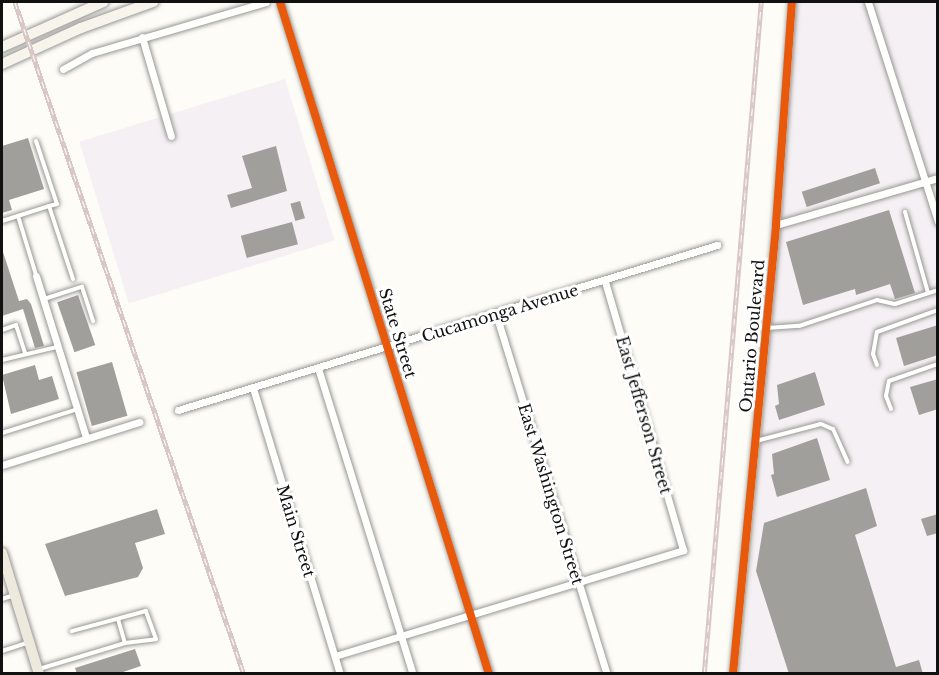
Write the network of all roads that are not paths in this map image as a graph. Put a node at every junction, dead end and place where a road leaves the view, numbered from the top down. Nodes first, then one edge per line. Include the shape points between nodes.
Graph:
1 (104, 2) edge
2 (153, 2) edge
3 (266, 2) edge
4 (280, 2) edge
5 (792, 2) edge
6 (868, 2) edge
7 (142, 38) junction
8 (2, 48) edge
9 (2, 64) edge
10 (63, 69) dead end
11 (171, 136) dead end
12 (36, 141) dead end
13 (938, 178) edge
14 (925, 182) junction
15 (49, 206) junction
16 (905, 212) dead end
17 (18, 216) junction
18 (2, 221) edge
19 (938, 222) edge
20 (776, 225) junction
21 (717, 245) dead end
22 (36, 276) joint
23 (73, 279) dead end
24 (605, 281) junction
25 (938, 290) edge
26 (928, 293) junction
27 (43, 299) junction
28 (938, 310) edge
29 (496, 314) junction
30 (93, 321) dead end
31 (766, 328) junction
32 (2, 330) edge
33 (388, 346) junction
34 (57, 347) junction
35 (25, 353) junction
36 (2, 360) edge
37 (938, 364) edge
38 (877, 365) dead end
39 (318, 368) junction
40 (253, 388) junction
41 (78, 409) junction
42 (891, 409) dead end
43 (178, 410) dead end
44 (139, 422) dead end
45 (2, 433) edge
46 (87, 438) junction
47 (755, 441) junction
48 (848, 462) dead end
49 (2, 465) edge
50 (2, 553) edge
51 (578, 582) junction
52 (15, 595) junction
53 (2, 599) edge
54 (470, 614) junction
55 (118, 619) junction
56 (72, 631) dead end
57 (402, 635) junction
58 (29, 642) junction
59 (125, 643) junction
60 (2, 651) edge
61 (335, 656) junction
62 (39, 672) edge
63 (340, 674) edge
64 (413, 674) edge
65 (489, 674) edge
66 (607, 674) edge
67 (734, 674) edge

1 - 8 main road
2 - 9 main road via 81,28
3 - 7 street
4 - 33 street, State Street
5 - 20 street, Ontario Boulevard
6 - 14 street
7 - 10 street via 92,53
7 - 11 street
12 - 15 lane via 57,204
13 - 14 street
14 - 19 street
14 - 20 street
15 - 17 lane
15 - 23 lane
16 - 26 lane
17 - 18 lane
17 - 22 lane
20 - 31 street, Ontario Boulevard
21 - 24 street, Cucamonga Avenue
22 - 27 street
24 - 29 street, Cucamonga Avenue
24 - 51 street, East Jefferson Street via 683,550
25 - 26 lane
26 - 31 lane via 895,304 877,300 799,326
27 - 30 lane via 82,287
27 - 34 street
28 - 38 lane via 877,332 873,354
29 - 33 street, Cucamonga Avenue
29 - 51 street, East Washington Street
31 - 47 street, Ontario Boulevard
32 - 35 lane via 16,325
33 - 39 street, Cucamonga Avenue
33 - 54 street, State Street
34 - 35 lane
34 - 41 street
35 - 36 lane
37 - 42 lane via 890,381 886,396
39 - 40 street, Cucamonga Avenue
39 - 57 street
40 - 43 street, Cucamonga Avenue
40 - 61 street, Main Street
41 - 45 lane
41 - 46 street
44 - 46 street
46 - 49 street
47 - 48 lane via 821,424 833,429
47 - 67 street, Ontario Boulevard
50 - 52 main road
51 - 54 street
51 - 66 street, East Washington Street
52 - 53 lane
52 - 58 main road
54 - 57 street
54 - 65 street, State Street
55 - 56 lane
55 - 59 lane
55 - 59 lane via 146,611 156,639
57 - 61 street
57 - 64 street
58 - 60 lane
58 - 62 main road
59 - 62 lane
61 - 63 street, Main Street

